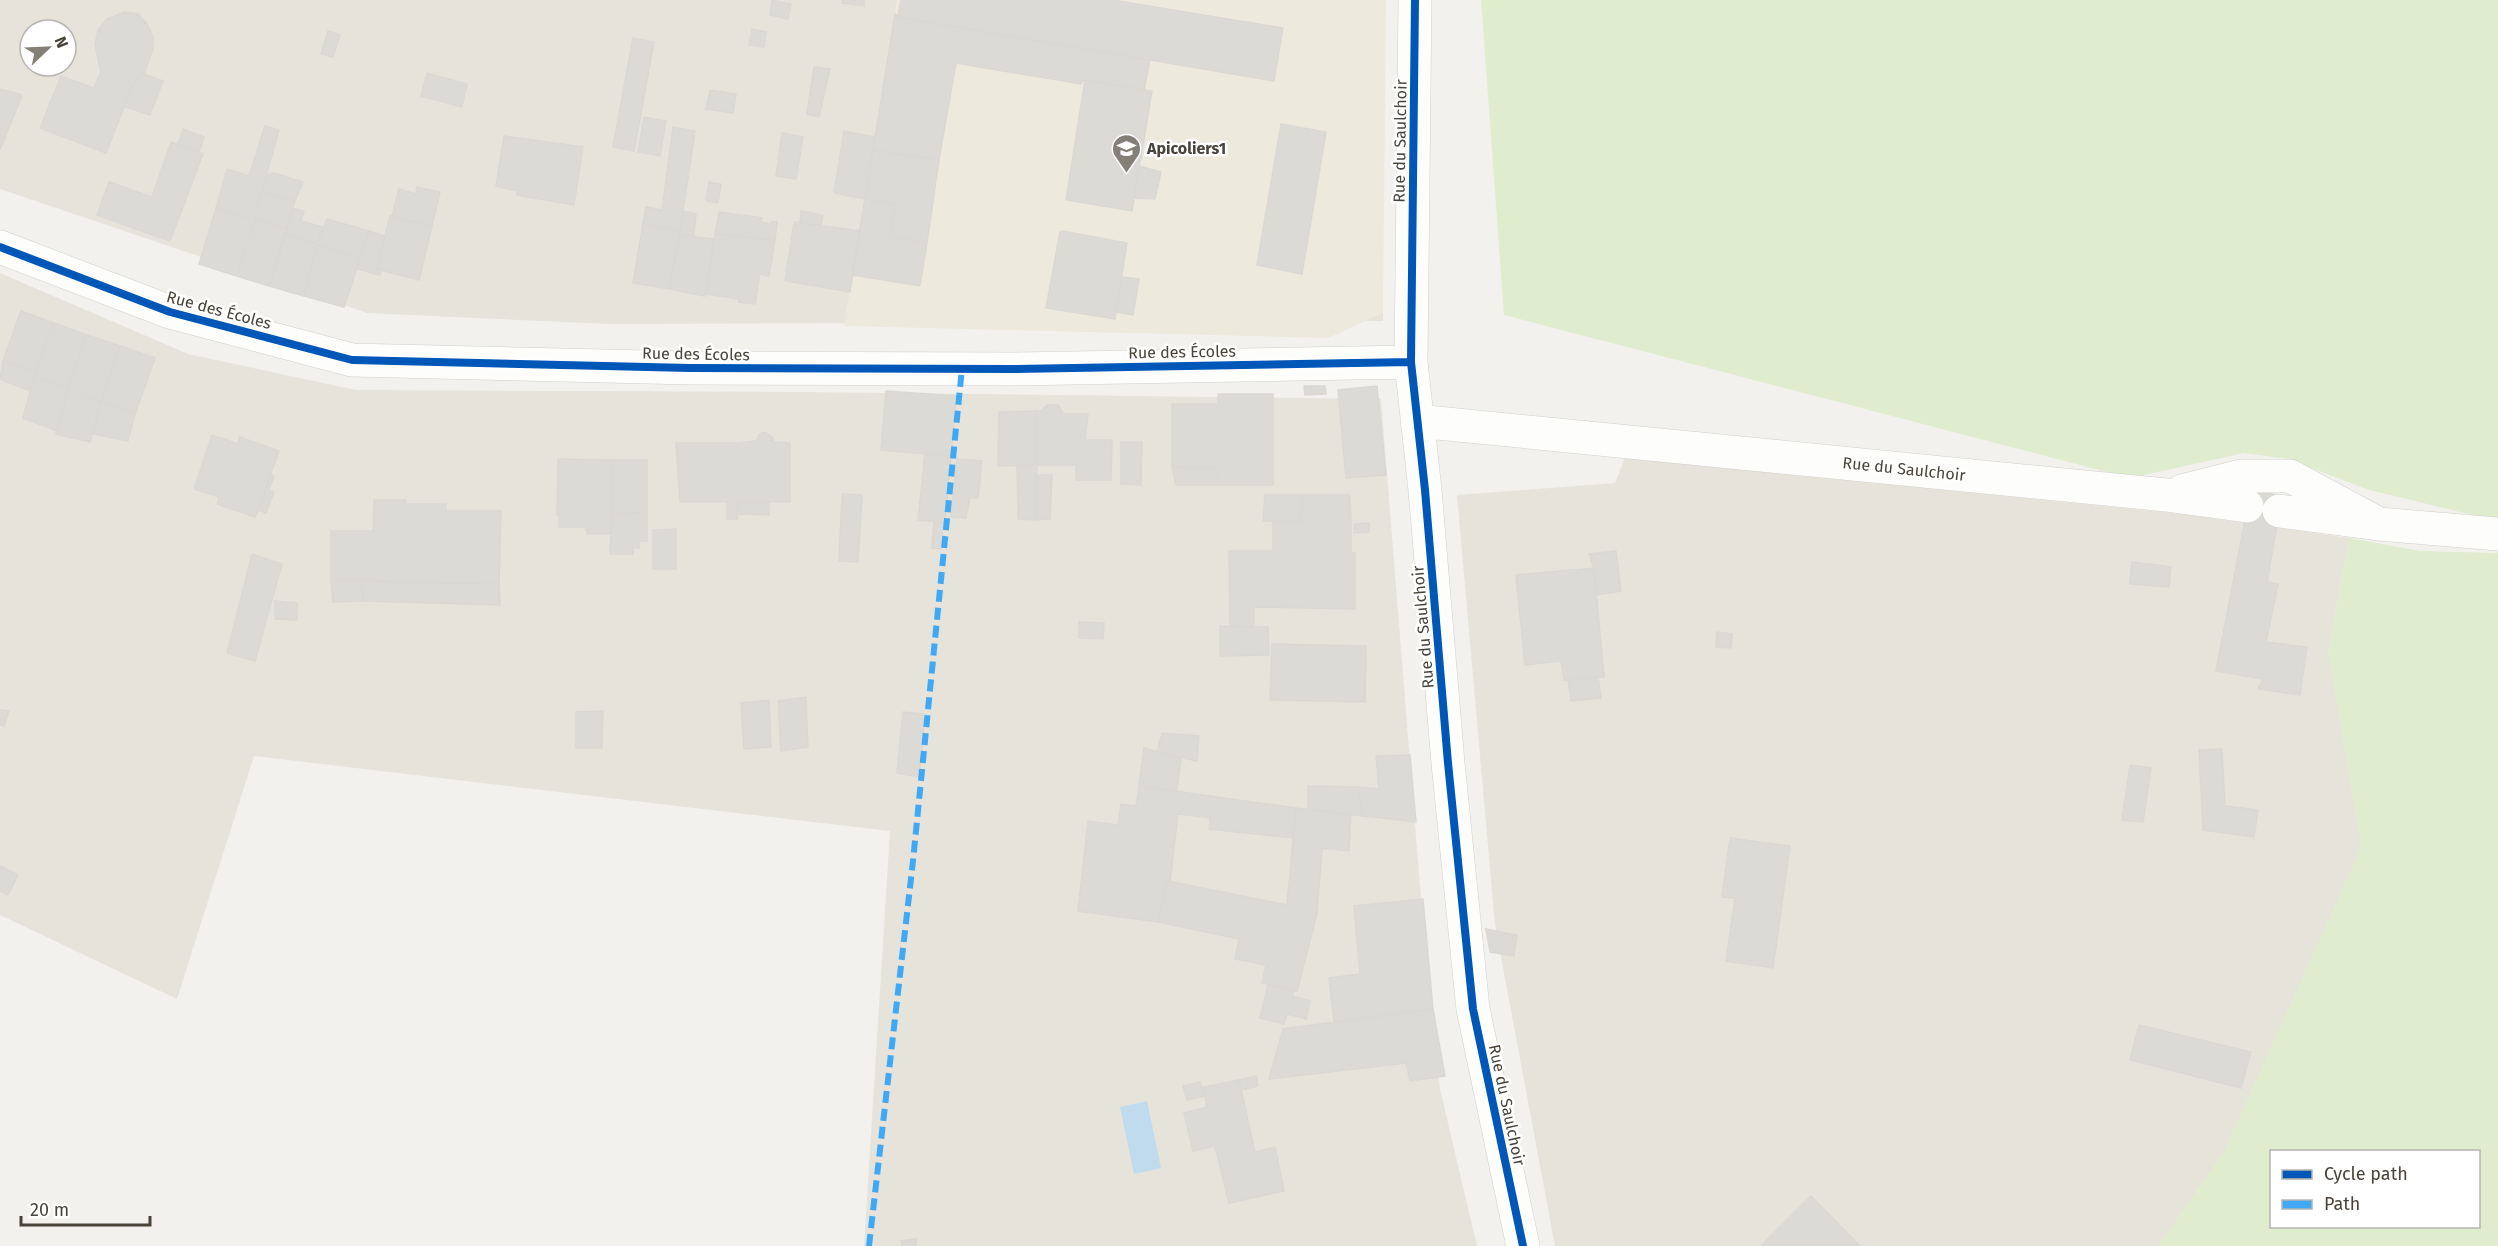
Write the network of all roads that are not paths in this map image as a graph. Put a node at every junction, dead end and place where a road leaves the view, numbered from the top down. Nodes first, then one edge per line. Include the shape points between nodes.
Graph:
1 (1415, 0) edge
2 (0, 247) edge
3 (1411, 362) junction
4 (1418, 422) junction
5 (2166, 495) junction
6 (2247, 506) dead end
7 (2279, 511) dead end
8 (2379, 524) junction
9 (2498, 534) edge
10 (1523, 1246) edge

1 - 3 street, Rue du Saulchoir
2 - 3 street, Rue des Écoles via 170,312 352,360 690,368 1013,369
3 - 4 street, Rue du Saulchoir
4 - 5 street, Rue du Saulchoir
4 - 10 street, Rue du Saulchoir via 1473,1009
5 - 6 street, Rue du Saulchoir
5 - 8 street via 2241,476 2290,476
7 - 8 street
8 - 9 street

